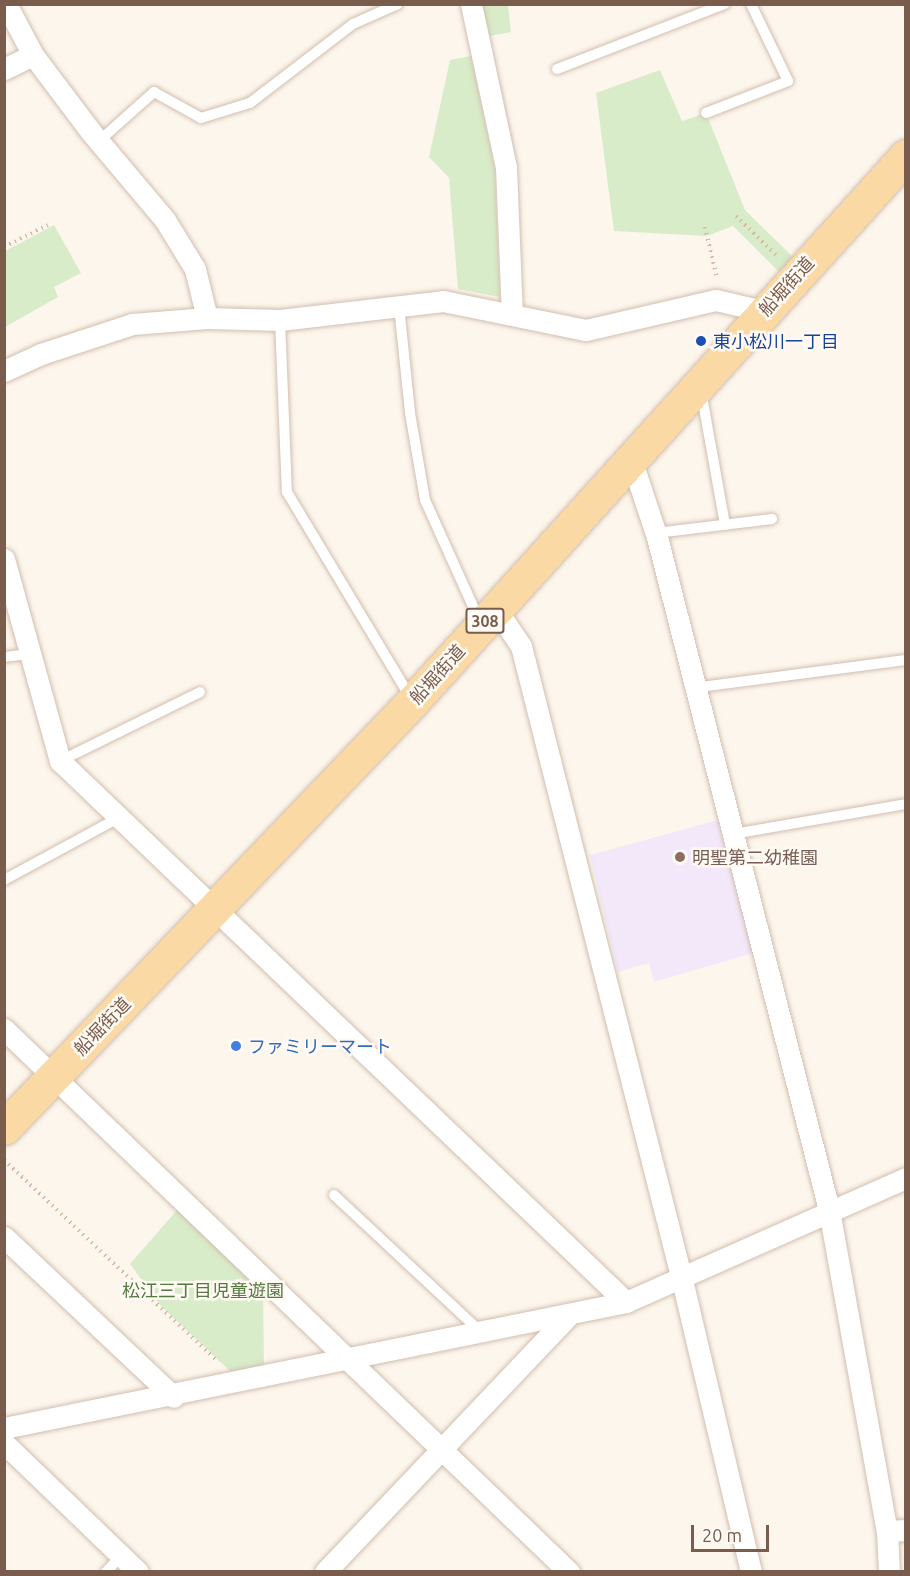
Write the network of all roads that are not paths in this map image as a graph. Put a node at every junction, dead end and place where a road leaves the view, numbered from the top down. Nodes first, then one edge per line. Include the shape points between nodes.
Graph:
1 (6, 4) edge
2 (398, 4) edge
3 (471, 4) edge
4 (725, 4) edge
5 (751, 4) edge
6 (33, 55) junction
7 (4, 69) edge
8 (557, 69) dead end
9 (706, 113) dead end
10 (99, 141) junction
11 (906, 156) edge
12 (399, 306) junction
13 (763, 311) junction
14 (512, 314) junction
15 (207, 318) junction
16 (280, 321) junction
17 (4, 371) edge
18 (700, 382) junction
19 (631, 459) junction
20 (772, 519) dead end
21 (725, 525) junction
22 (656, 533) junction
23 (4, 559) edge
24 (489, 617) junction
25 (30, 654) junction
26 (4, 657) edge
27 (906, 660) edge
28 (693, 688) junction
29 (200, 692) dead end
30 (413, 701) junction
31 (60, 761) junction
32 (906, 804) edge
33 (118, 818) junction
34 (733, 834) junction
35 (4, 880) edge
36 (214, 910) junction
37 (4, 1029) edge
38 (54, 1076) junction
39 (4, 1128) edge
40 (906, 1178) edge
41 (334, 1195) dead end
42 (829, 1210) junction
43 (4, 1237) edge
44 (682, 1280) junction
45 (626, 1302) junction
46 (568, 1316) junction
47 (480, 1331) junction
48 (348, 1358) junction
49 (174, 1397) junction
50 (4, 1428) edge
51 (4, 1443) edge
52 (442, 1450) junction
53 (896, 1530) edge
54 (121, 1556) junction
55 (106, 1572) edge
56 (138, 1572) edge
57 (325, 1572) edge
58 (569, 1572) edge
59 (751, 1572) edge
60 (889, 1572) edge

1 - 6 street
2 - 10 lane via 353,24 250,103 201,118 154,92
3 - 14 street via 506,167
4 - 8 lane
5 - 9 lane via 788,81
6 - 7 street
6 - 10 street
10 - 15 street via 165,220 183,249 195,269
11 - 13 main road, 船堀街道 / 308
12 - 14 street via 443,302
12 - 16 street
12 - 24 lane via 410,414 425,500
13 - 14 street via 716,300 586,330
13 - 18 main road, 船堀街道 / 308
15 - 16 street
15 - 17 street via 132,324 41,354
16 - 30 lane via 287,492
18 - 19 main road, 船堀街道 / 308
18 - 21 lane
19 - 22 street
19 - 24 main road, 船堀街道 / 308
20 - 21 lane
21 - 22 lane
22 - 28 street
23 - 25 street
24 - 30 main road, 船堀街道 / 308
24 - 44 street via 521,646
25 - 26 lane
25 - 31 street
27 - 28 lane
28 - 34 street
29 - 31 lane
30 - 36 main road, 船堀街道 / 308
31 - 33 street
32 - 34 lane
33 - 35 lane
33 - 36 street
34 - 42 street
36 - 38 main road, 船堀街道 / 308
36 - 45 street
37 - 38 street
38 - 39 main road, 船堀街道 / 308
38 - 48 street
40 - 42 street
41 - 47 lane
42 - 44 street
42 - 53 street
43 - 49 street
44 - 45 street
44 - 59 street
45 - 46 street
46 - 47 street
46 - 52 street
47 - 48 street
48 - 49 street
48 - 52 street
49 - 50 street
51 - 54 street
52 - 57 street
52 - 58 street
53 - 60 street
54 - 55 lane
54 - 56 street

